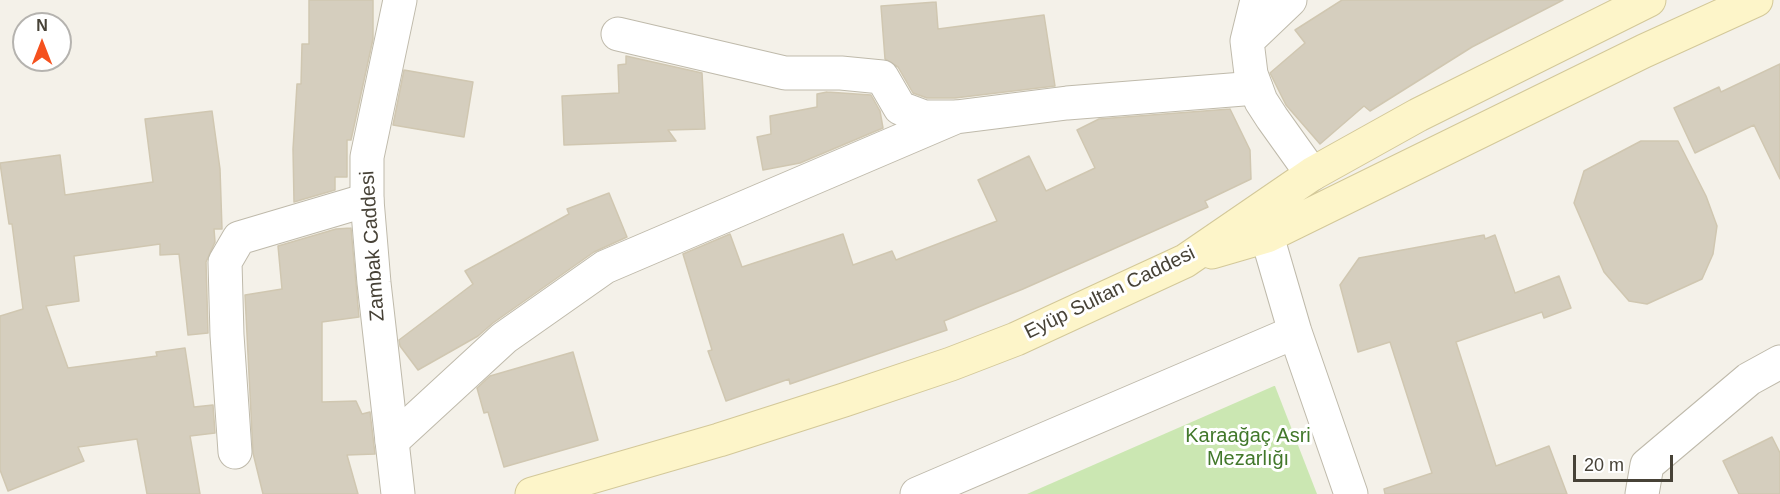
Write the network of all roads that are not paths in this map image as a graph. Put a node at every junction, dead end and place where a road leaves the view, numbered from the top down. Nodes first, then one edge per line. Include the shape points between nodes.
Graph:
1 (400, 0) edge
2 (1257, 0) edge
3 (1290, 0) edge
4 (1649, 0) edge
5 (1756, 0) edge
6 (618, 34) dead end
7 (1247, 41) junction
8 (1256, 88) junction
9 (956, 117) junction
10 (1312, 174) junction
11 (367, 200) junction
12 (1267, 237) junction
13 (1185, 261) junction
14 (1295, 332) junction
15 (1780, 362) edge
16 (392, 441) junction
17 (235, 452) dead end
18 (398, 494) edge
19 (532, 494) edge
20 (917, 494) edge
21 (1352, 494) edge
22 (1642, 494) edge

1 - 11 street, Zambak Caddesi via 371,131
2 - 7 street
3 - 7 street
4 - 10 main road, Eyüp Sultan Caddesi via 1418,115
5 - 12 main road via 1623,61
6 - 9 street via 785,73 882,77 900,108 924,117
7 - 8 street
8 - 9 street via 1067,103
8 - 10 street
9 - 16 street via 605,267 504,338
10 - 13 main road, Eyüp Sultan Caddesi
11 - 16 street, Zambak Caddesi
11 - 17 street via 238,238 225,262
12 - 13 main road
12 - 14 street
13 - 19 main road, Eyüp Sultan Caddesi via 1016,339 951,364 719,440
14 - 20 street
14 - 21 street
15 - 22 street via 1749,379 1647,465
16 - 18 street, Zambak Caddesi

